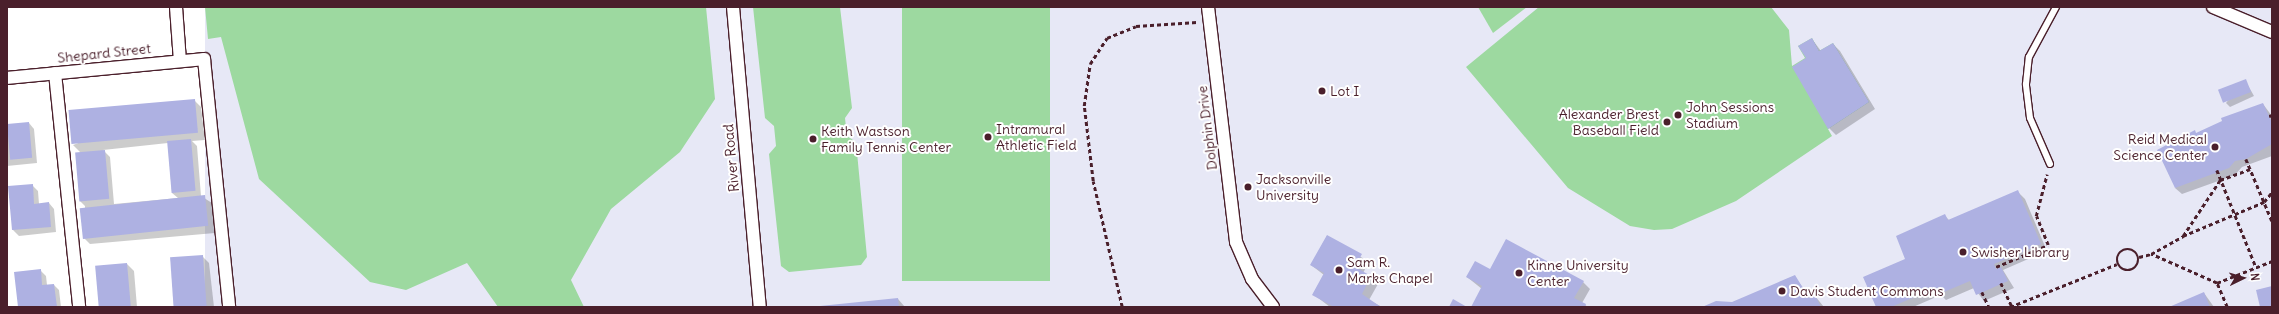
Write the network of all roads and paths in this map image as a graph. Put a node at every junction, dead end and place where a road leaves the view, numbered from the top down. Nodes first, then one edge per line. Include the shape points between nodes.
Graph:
1 (176, 7) edge
2 (733, 7) edge
3 (1208, 7) edge
4 (2056, 7) edge
5 (2213, 7) edge
6 (1210, 21) junction
7 (2272, 32) edge
8 (180, 61) junction
9 (55, 73) junction
10 (7, 78) edge
11 (2246, 159) dead end
12 (2050, 164) joint
13 (2250, 169) junction
14 (2217, 170) dead end
15 (2220, 180) junction
16 (2272, 192) edge
17 (2264, 202) junction
18 (2234, 214) junction
19 (2272, 221) edge
20 (2183, 236) junction
21 (2150, 254) junction
22 (2138, 257) junction
23 (2272, 261) edge
24 (2117, 264) junction
25 (1996, 267) dead end
26 (2256, 267) junction
27 (2001, 283) dead end
28 (2217, 283) junction
29 (1982, 292) dead end
30 (79, 307) edge
31 (229, 307) edge
32 (760, 307) edge
33 (1122, 307) edge
34 (1273, 307) edge
35 (1989, 307) edge
36 (2011, 307) edge
37 (2228, 307) edge

1 - 8 street
2 - 32 street, River Road
3 - 6 street, Dolphin Drive
4 - 12 lane via 2029,57 2026,84 2030,118
5 - 7 street
6 - 33 path via 1136,26 1107,38 1090,64 1084,106 1093,181
6 - 34 street, Dolphin Drive via 1236,242 1252,279
8 - 9 street, Shepard Street
8 - 31 street, Shepard Street via 204,59
9 - 10 street, Shepard Street
9 - 30 street
11 - 13 path
12 - 25 path via 2036,216 2048,245
13 - 15 path
13 - 17 path
14 - 15 path
15 - 18 path
15 - 20 path
16 - 17 path
17 - 18 path
17 - 19 path
18 - 20 path
18 - 26 path
20 - 21 path
21 - 22 path
21 - 28 path
22 - 24 path via 2138,264 2130,271
22 - 24 path via 2131,249 2124,249 2117,257
23 - 26 path
24 - 36 path
26 - 28 path
27 - 36 path
28 - 37 path
29 - 35 path

